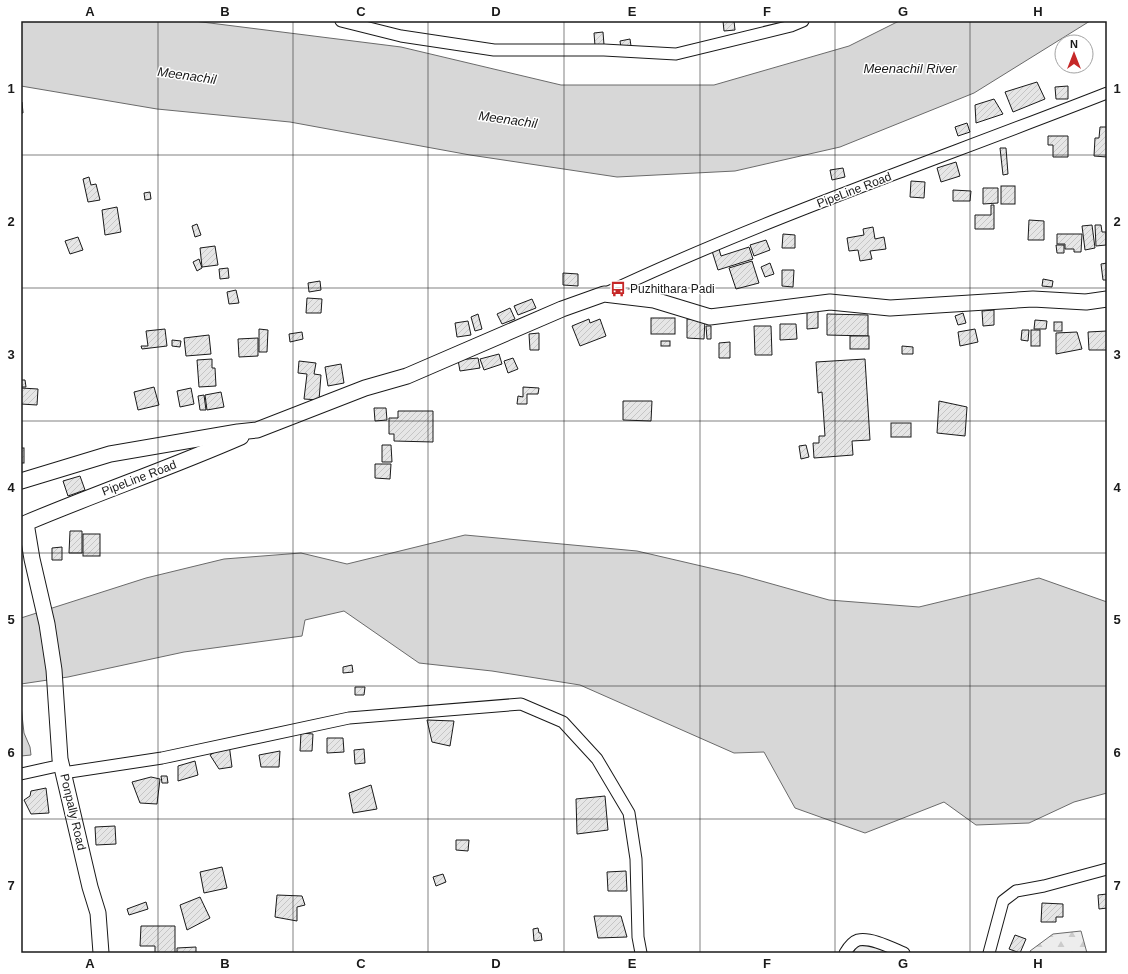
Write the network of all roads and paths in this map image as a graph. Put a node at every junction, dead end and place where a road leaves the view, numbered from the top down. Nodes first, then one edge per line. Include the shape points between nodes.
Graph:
1 (340, 21) edge
2 (803, 21) edge
3 (1107, 93) edge
4 (604, 294) junction
5 (1107, 299) edge
6 (257, 430) junction
7 (21, 481) edge
8 (24, 524) edge
9 (63, 769) junction
10 (21, 774) edge
11 (1107, 869) edge
12 (102, 953) edge
13 (641, 953) edge
14 (845, 953) edge
15 (904, 953) edge
16 (989, 953) edge

1 - 2 street via 401,36 494,50 604,50 676,54
3 - 4 street, PipeLine Road via 780,219 666,265
4 - 5 main road via 654,300 710,317 830,302 890,308 1033,299 1086,302
4 - 6 main road via 562,309 407,376 365,388
6 - 7 main road via 110,454
6 - 8 main road, PipeLine Road
8 - 9 main road, Ponpally Road via 47,624
9 - 10 street
9 - 12 main road, Ponpally Road via 98,913
9 - 13 street via 162,758 349,718 521,704 563,722 597,759 629,813 636,858 638,936
11 - 16 street via 1016,891 1002,901
14 - 15 street via 857,940 866,940

